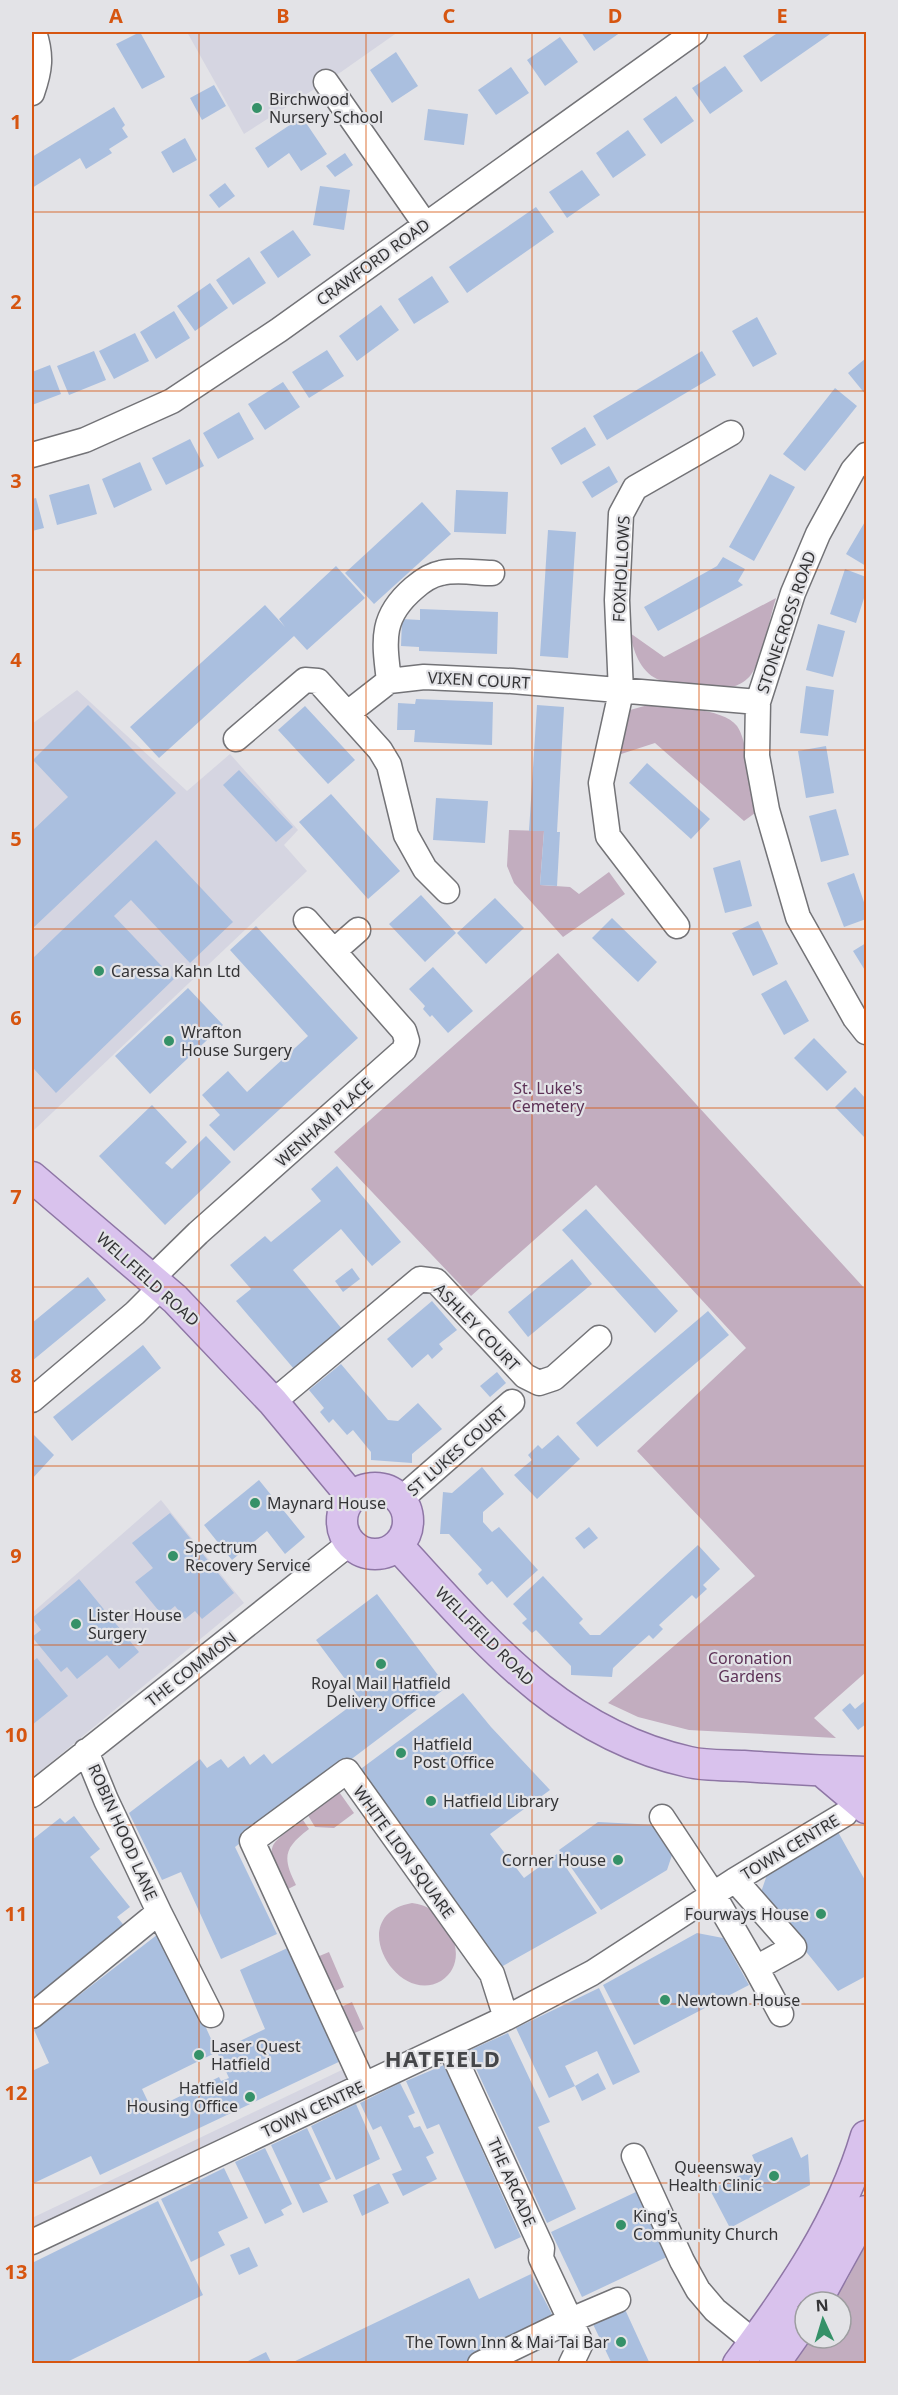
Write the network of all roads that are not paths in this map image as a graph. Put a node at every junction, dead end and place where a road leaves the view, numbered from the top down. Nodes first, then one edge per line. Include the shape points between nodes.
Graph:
1 (34, 32) edge
2 (695, 32) edge
3 (326, 82) dead end
4 (32, 93) edge
5 (425, 224) junction
6 (731, 433) dead end
7 (867, 455) edge
8 (32, 456) edge
9 (492, 573) dead end
10 (389, 681) junction
11 (621, 692) junction
12 (758, 702) junction
13 (348, 713) junction
14 (236, 739) dead end
15 (447, 891) dead end
16 (306, 920) dead end
17 (677, 926) dead end
18 (358, 930) dead end
19 (334, 951) junction
20 (867, 1032) edge
21 (32, 1177) edge
22 (155, 1284) junction
23 (600, 1338) dead end
24 (32, 1400) edge
25 (273, 1402) junction
26 (512, 1402) dead end
27 (352, 1497) junction
28 (401, 1499) junction
29 (350, 1543) junction
30 (398, 1546) junction
31 (86, 1751) junction
32 (822, 1771) junction
33 (867, 1772) edge
34 (32, 1795) edge
35 (856, 1811) edge
36 (662, 1817) dead end
37 (735, 1880) junction
38 (713, 1894) junction
39 (159, 1912) junction
40 (756, 1968) junction
41 (781, 2014) dead end
42 (211, 2015) dead end
43 (32, 2016) edge
44 (506, 2018) junction
45 (449, 2045) junction
46 (364, 2085) junction
47 (867, 2136) edge
48 (634, 2156) dead end
49 (867, 2211) edge
50 (32, 2242) edge
51 (823, 2290) edge
52 (618, 2300) dead end
53 (571, 2322) junction
54 (793, 2329) edge
55 (755, 2356) edge
56 (480, 2364) edge
57 (522, 2364) edge
58 (571, 2364) edge

1 - 4 street via 40,70
2 - 5 street, CRAWFORD ROAD
3 - 5 street
5 - 8 street, CRAWFORD ROAD via 279,330 172,401 85,440
6 - 11 street, FOXHOLLOWS via 635,488 621,514 617,600
7 - 12 street, STONECROSS ROAD via 853,470 818,534 793,593
9 - 10 street via 442,572 426,578 402,598 389,615 385,649
10 - 11 street, VIXEN COURT via 435,677
10 - 13 street
11 - 12 street
11 - 17 street, FOXHOLLOWS via 601,783 608,837
12 - 20 street, STONECROSS ROAD via 757,756 767,810 798,917 855,1018
13 - 14 street via 318,681 305,680
13 - 15 street via 381,750 389,765 406,835 425,869
16 - 19 street, WENHAM PLACE
18 - 19 street
19 - 22 street, WENHAM PLACE via 404,1032 408,1041 404,1050 198,1233
21 - 22 main road, WELLFIELD ROAD
22 - 24 street, WENHAM PLACE via 135,1313
22 - 25 main road, WELLFIELD ROAD
23 - 25 street, ASHLEY COURT via 554,1378 539,1383 525,1376 436,1281 420,1280
25 - 27 main road, WELLFIELD ROAD
26 - 28 street, ST LUKES COURT
27 - 28 main road via 368,1488 390,1490
27 - 29 main road via 342,1512 342,1528
28 - 30 main road via 408,1514 406,1535
29 - 30 main road via 364,1553 383,1554
29 - 31 street, THE COMMON
30 - 32 main road, WELLFIELD ROAD via 526,1679 586,1722 634,1746 691,1762
31 - 34 street, THE COMMON
31 - 39 street, ROBIN HOOD LANE
32 - 33 main road, WELLFIELD ROAD
32 - 35 main road
35 - 37 street, TOWN CENTRE
36 - 38 street
37 - 38 street, TOWN CENTRE
37 - 40 street, TOWN CENTRE via 794,1947
38 - 40 street
38 - 44 street, TOWN CENTRE via 592,1973
39 - 42 street, ROBIN HOOD LANE
39 - 43 street, ROBIN HOOD LANE
40 - 41 street
44 - 45 street, TOWN CENTRE
44 - 46 street, WHITE LION SQUARE via 492,1974 347,1771 252,1841
45 - 46 street, TOWN CENTRE
45 - 53 street, THE ARCADE via 542,2248 541,2258
46 - 50 street, TOWN CENTRE
47 - 55 main road via 825,2236
48 - 55 street via 698,2290
49 - 51 main road
52 - 53 street
53 - 56 street
53 - 57 street via 556,2336 532,2348
53 - 58 street, THE ARCADE via 581,2343
54 - 55 main road

